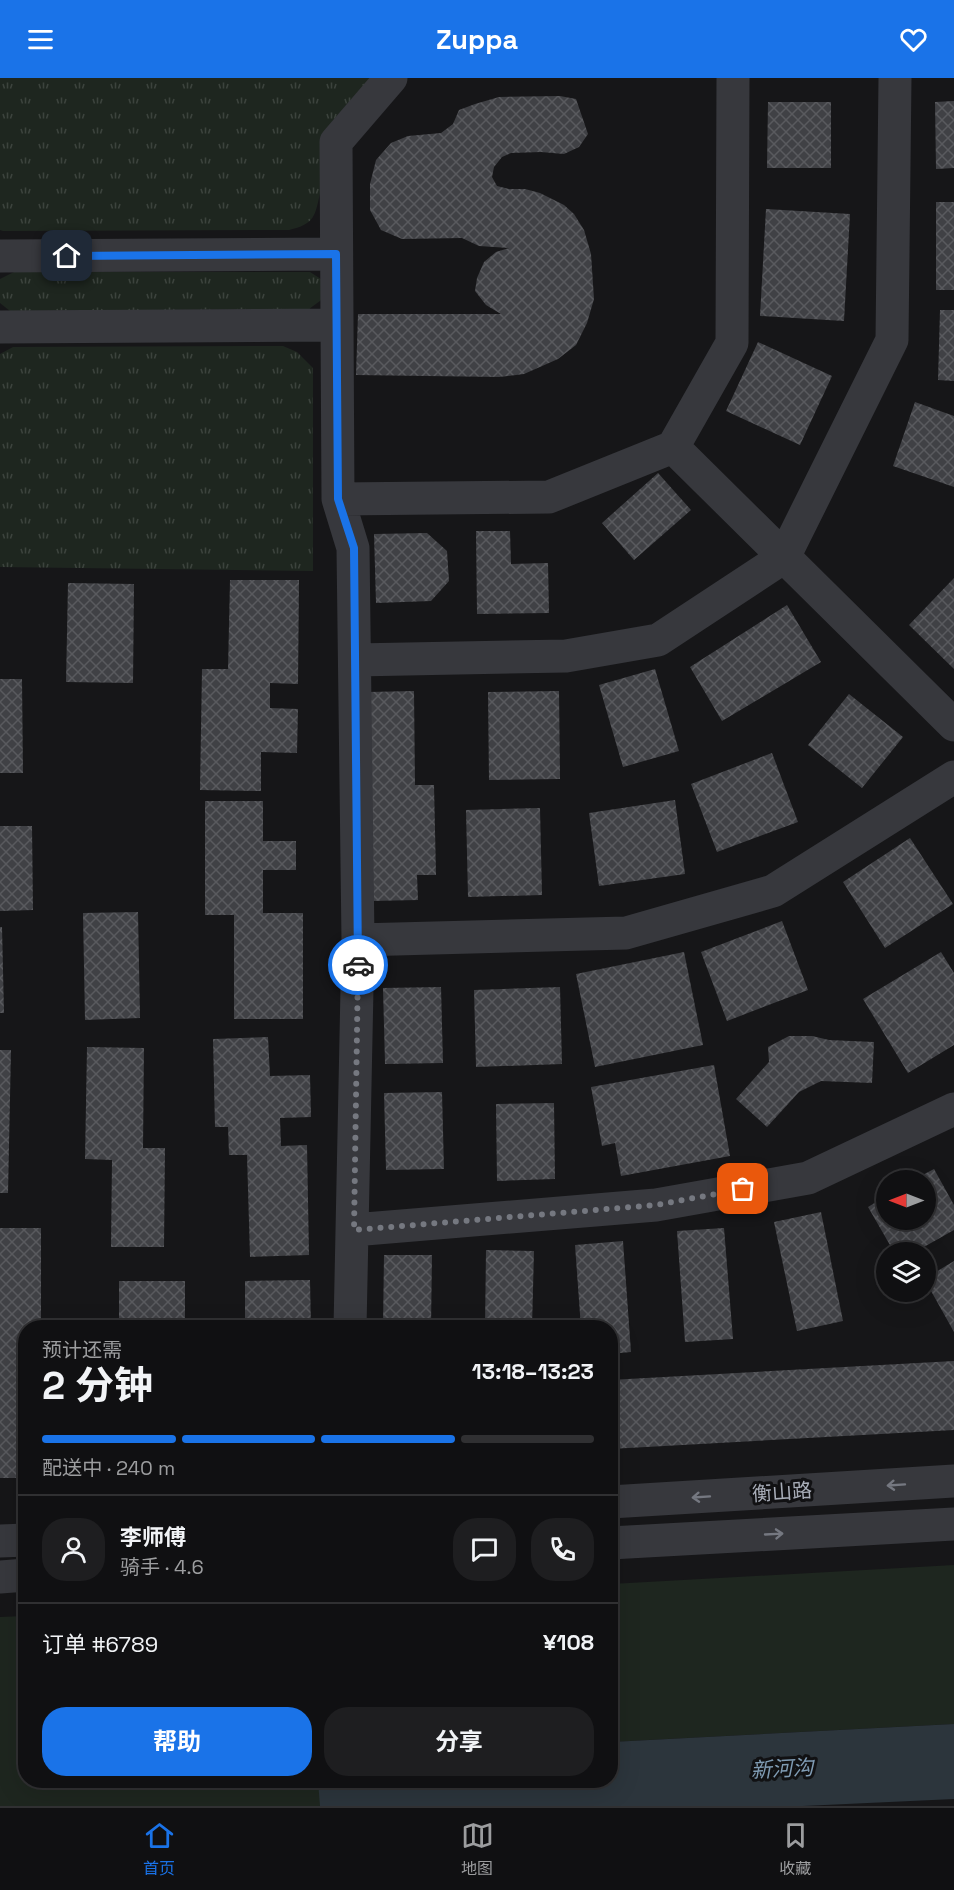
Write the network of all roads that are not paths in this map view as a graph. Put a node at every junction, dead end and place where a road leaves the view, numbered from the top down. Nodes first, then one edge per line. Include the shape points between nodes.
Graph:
1 (391, 78) edge
2 (733, 78) edge
3 (895, 78) edge
4 (336, 254) junction
5 (0, 256) edge
6 (337, 325) junction
7 (0, 327) edge
8 (673, 447) junction
9 (338, 499) junction
10 (784, 557) junction
11 (355, 660) junction
12 (954, 724) edge
13 (954, 777) edge
14 (358, 940) junction
15 (954, 1109) edge
16 (354, 1230) junction
17 (350, 1320) edge
18 (954, 1481) edge
19 (618, 1502) edge
20 (954, 1524) edge
21 (18, 1540) edge
22 (0, 1541) edge
23 (618, 1543) edge
24 (18, 1576) edge
25 (0, 1577) edge

1 - 4 street via 336,142
2 - 8 street via 732,343
3 - 10 street via 892,340
4 - 5 street
4 - 6 street
6 - 7 street
6 - 9 street
8 - 9 street via 549,497
8 - 10 street
9 - 11 street via 354,548
10 - 11 street via 658,640 566,656
10 - 12 street
11 - 14 street
13 - 14 street via 773,891 626,933
14 - 16 street
15 - 16 street via 808,1178 656,1205
16 - 17 street
18 -> 19 street, 衡山路
23 -> 20 street, 衡山路
21 - 22 street
24 - 25 street

